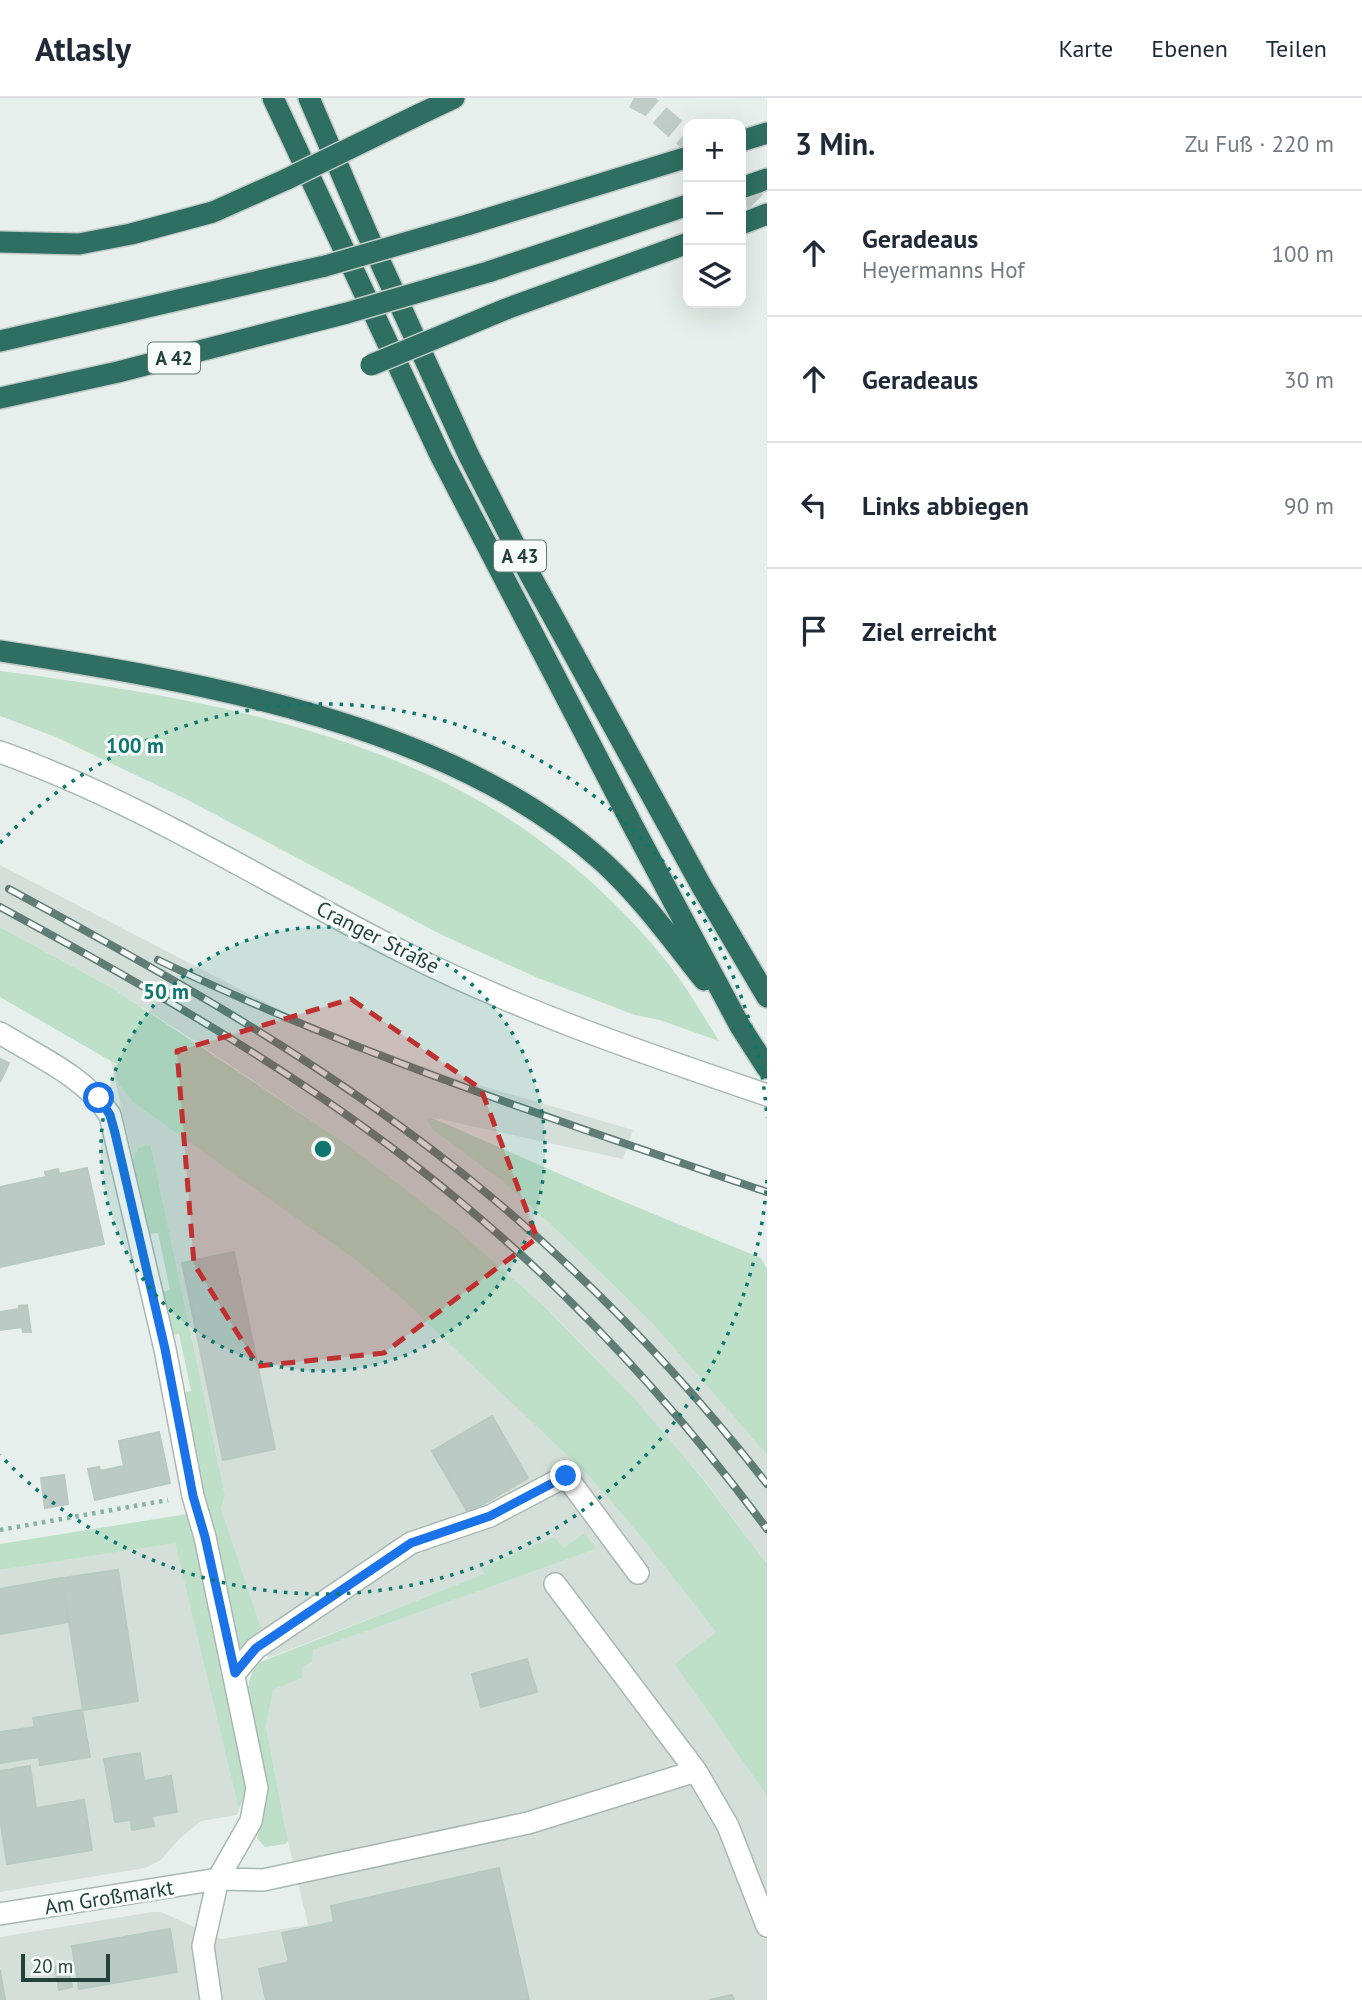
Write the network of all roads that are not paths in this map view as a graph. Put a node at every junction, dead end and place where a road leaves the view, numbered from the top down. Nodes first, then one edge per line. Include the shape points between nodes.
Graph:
1 (273, 98) edge
2 (309, 98) edge
3 (454, 98) edge
4 (767, 133) edge
5 (746, 139) edge
6 (683, 159) edge
7 (767, 179) edge
8 (746, 186) edge
9 (683, 207) edge
10 (767, 214) edge
11 (746, 222) edge
12 (0, 242) edge
13 (683, 245) edge
14 (0, 341) edge
15 (371, 365) dead end
16 (0, 398) edge
17 (0, 651) edge
18 (0, 752) edge
19 (767, 997) edge
20 (740, 1026) junction
21 (0, 1033) edge
22 (767, 1068) edge
23 (767, 1096) edge
24 (638, 1573) dead end
25 (555, 1584) dead end
26 (235, 1673) junction
27 (696, 1770) junction
28 (218, 1879) junction
29 (0, 1914) edge
30 (767, 1926) edge
31 (211, 2000) edge

1 - 20 highway, A 43 via 440,455
2 - 19 highway, A 43 via 475,468 702,887
3 - 12 highway, bridge via 213,212 79,244
4 - 5 highway
6 - 14 highway, bridge via 325,266
7 - 8 highway
9 - 16 highway, A 42, bridge via 347,313
10 - 11 highway
13 - 15 highway, bridge via 506,309
17 - 20 highway via 249,698 326,719 398,743 508,793 603,862 643,902
18 - 23 street, Cranger Straße via 112,799 483,990 577,1029
20 - 22 highway, A 43
21 - 26 street via 79,1081 110,1115
24 - 26 street via 566,1476 490,1516 411,1543 256,1648
25 - 27 street
26 - 28 street via 257,1788 251,1821
27 - 28 street, Am Großmarkt via 528,1822 263,1880
27 - 30 street via 728,1826
28 - 29 street, Am Großmarkt
28 - 31 street via 202,1946

